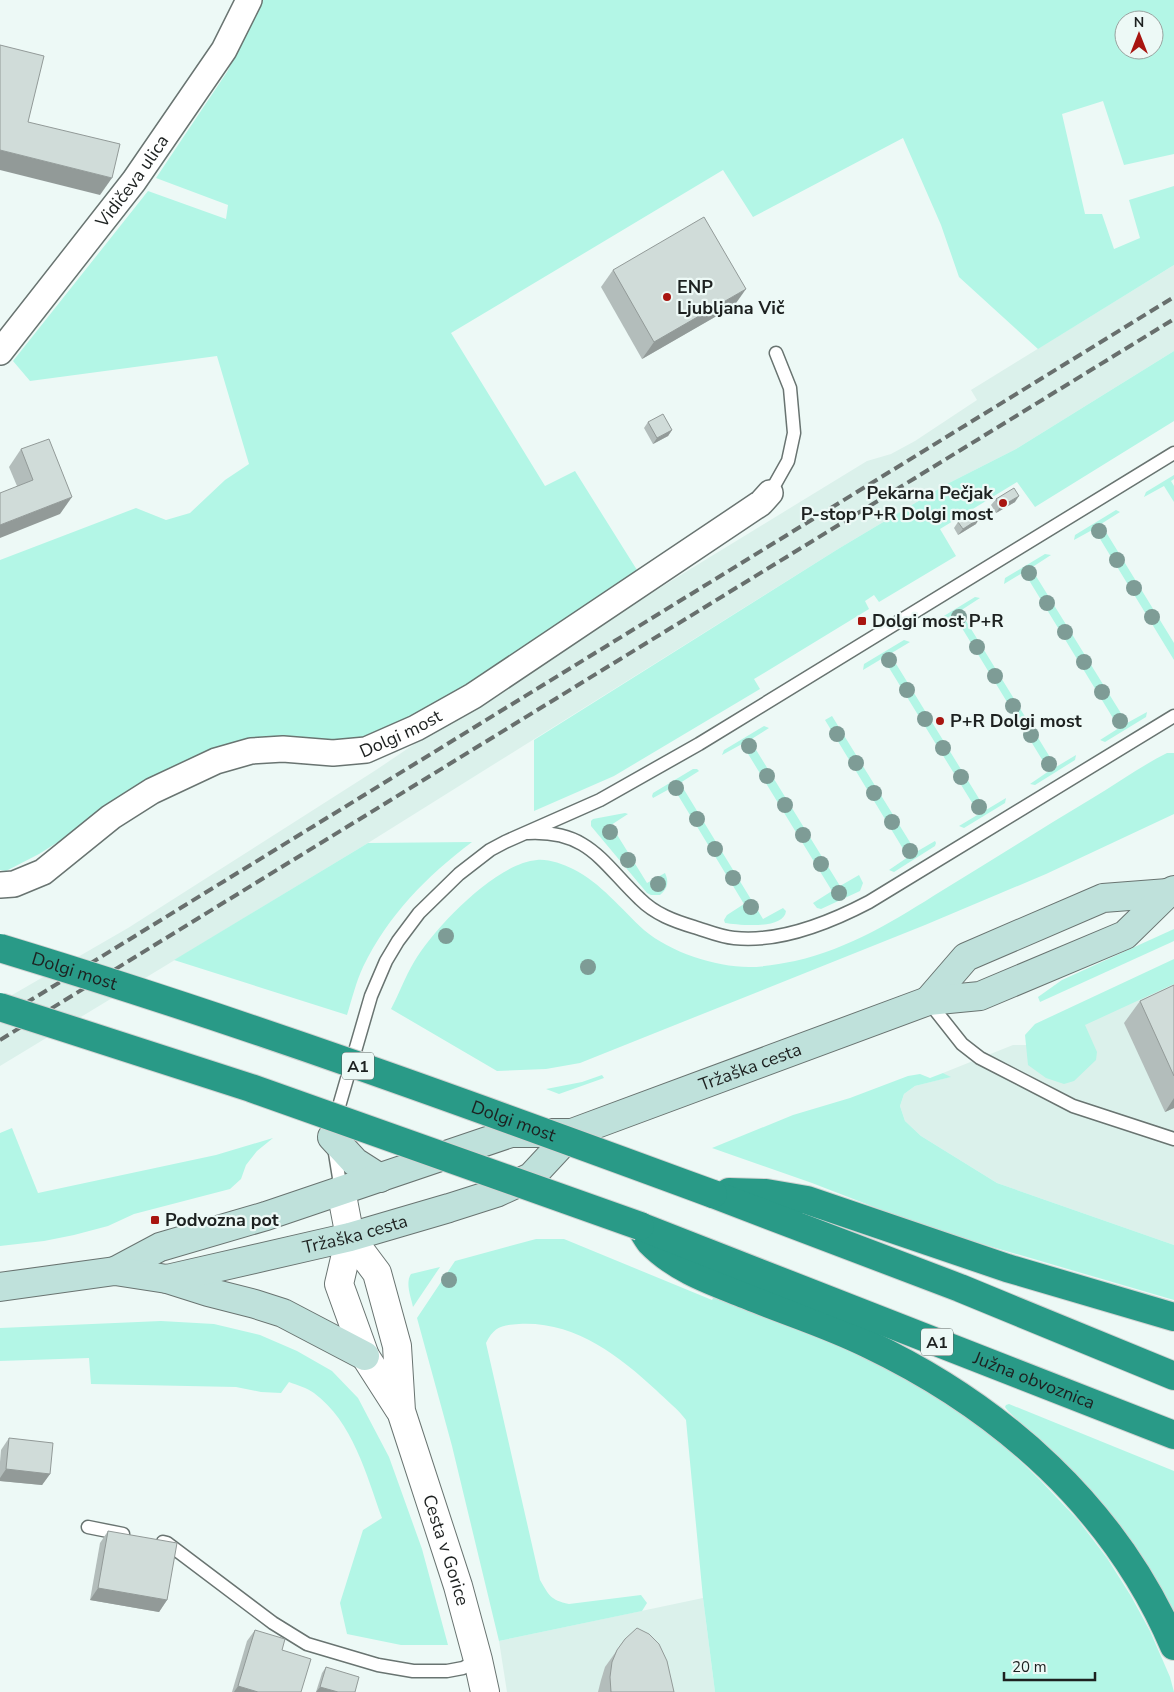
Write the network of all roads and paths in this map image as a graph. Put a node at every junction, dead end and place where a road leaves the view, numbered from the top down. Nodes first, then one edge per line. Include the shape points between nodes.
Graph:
1 (249, 0) edge
2 (0, 352) edge
3 (776, 353) dead end
4 (1174, 453) edge
5 (770, 493) joint
6 (1174, 716) edge
7 (520, 834) junction
8 (0, 884) edge
9 (1171, 892) edge
10 (0, 948) edge
11 (928, 1001) junction
12 (0, 1007) edge
13 (572, 1133) junction
14 (332, 1137) junction
15 (1174, 1139) edge
16 (380, 1178) junction
17 (341, 1190) junction
18 (713, 1194) junction
19 (640, 1226) junction
20 (350, 1237) junction
21 (115, 1272) junction
22 (168, 1279) junction
23 (0, 1287) edge
24 (1174, 1317) edge
25 (365, 1356) junction
26 (1174, 1376) edge
27 (401, 1411) junction
28 (1174, 1435) edge
29 (88, 1527) dead end
30 (132, 1536) edge
31 (150, 1539) edge
32 (1174, 1646) edge
33 (478, 1660) junction
34 (485, 1692) edge

1 - 2 street, Vidičeva ulica via 224,50 134,181
3 - 5 lane via 790,388 794,433 788,461
4 - 7 lane via 699,744 600,800
5 - 8 street, Dolgi most via 761,503 473,696 416,728 366,750 252,752 216,761 152,791 111,817 43,872 14,884
6 - 7 lane via 869,902 784,935 734,938 678,922 641,900 589,847 557,834
7 - 14 lane via 490,850 459,874 419,913 390,954 370,996
9 - 11 main road, Tržaška cesta via 1125,935 980,996
9 - 11 main road, Tržaška cesta via 1103,898 966,957
10 - 18 highway, Dolgi most / A1, bridge via 433,1091
11 - 13 main road, Tržaška cesta
11 - 15 lane via 962,1044 988,1062 1073,1106
12 - 19 highway, A1, bridge via 252,1088
13 - 16 main road, Tržaška cesta via 511,1133
13 - 20 main road, Tržaška cesta via 531,1177 496,1193
14 - 16 main road via 355,1162
14 - 17 lane
16 - 17 main road, Tržaška cesta
17 - 20 street, Cesta v Gorice
17 - 21 main road, Tržaška cesta via 160,1247
18 - 24 highway via 766,1193 807,1200 1007,1268
18 - 26 highway, Dolgi most / A1 via 977,1295
19 - 28 highway, Južna obvoznica / A1
19 - 32 highway via 649,1241 693,1274 868,1343 937,1380 992,1417 1059,1476 1085,1504 1147,1591
20 - 22 main road, Tržaška cesta
20 - 25 street, Cesta v Gorice via 339,1284
20 - 27 street, Cesta v Gorice via 377,1273 397,1346
21 - 22 main road, Tržaška cesta
21 - 23 main road, Tržaška cesta
22 - 25 main road via 283,1313
25 - 27 street, Cesta v Gorice
27 - 33 street, Cesta v Gorice via 458,1586
29 - 30 lane
31 - 33 lane via 168,1543 273,1623 307,1644 378,1665 413,1671 447,1671 463,1668
33 - 34 street, Cesta v Gorice

